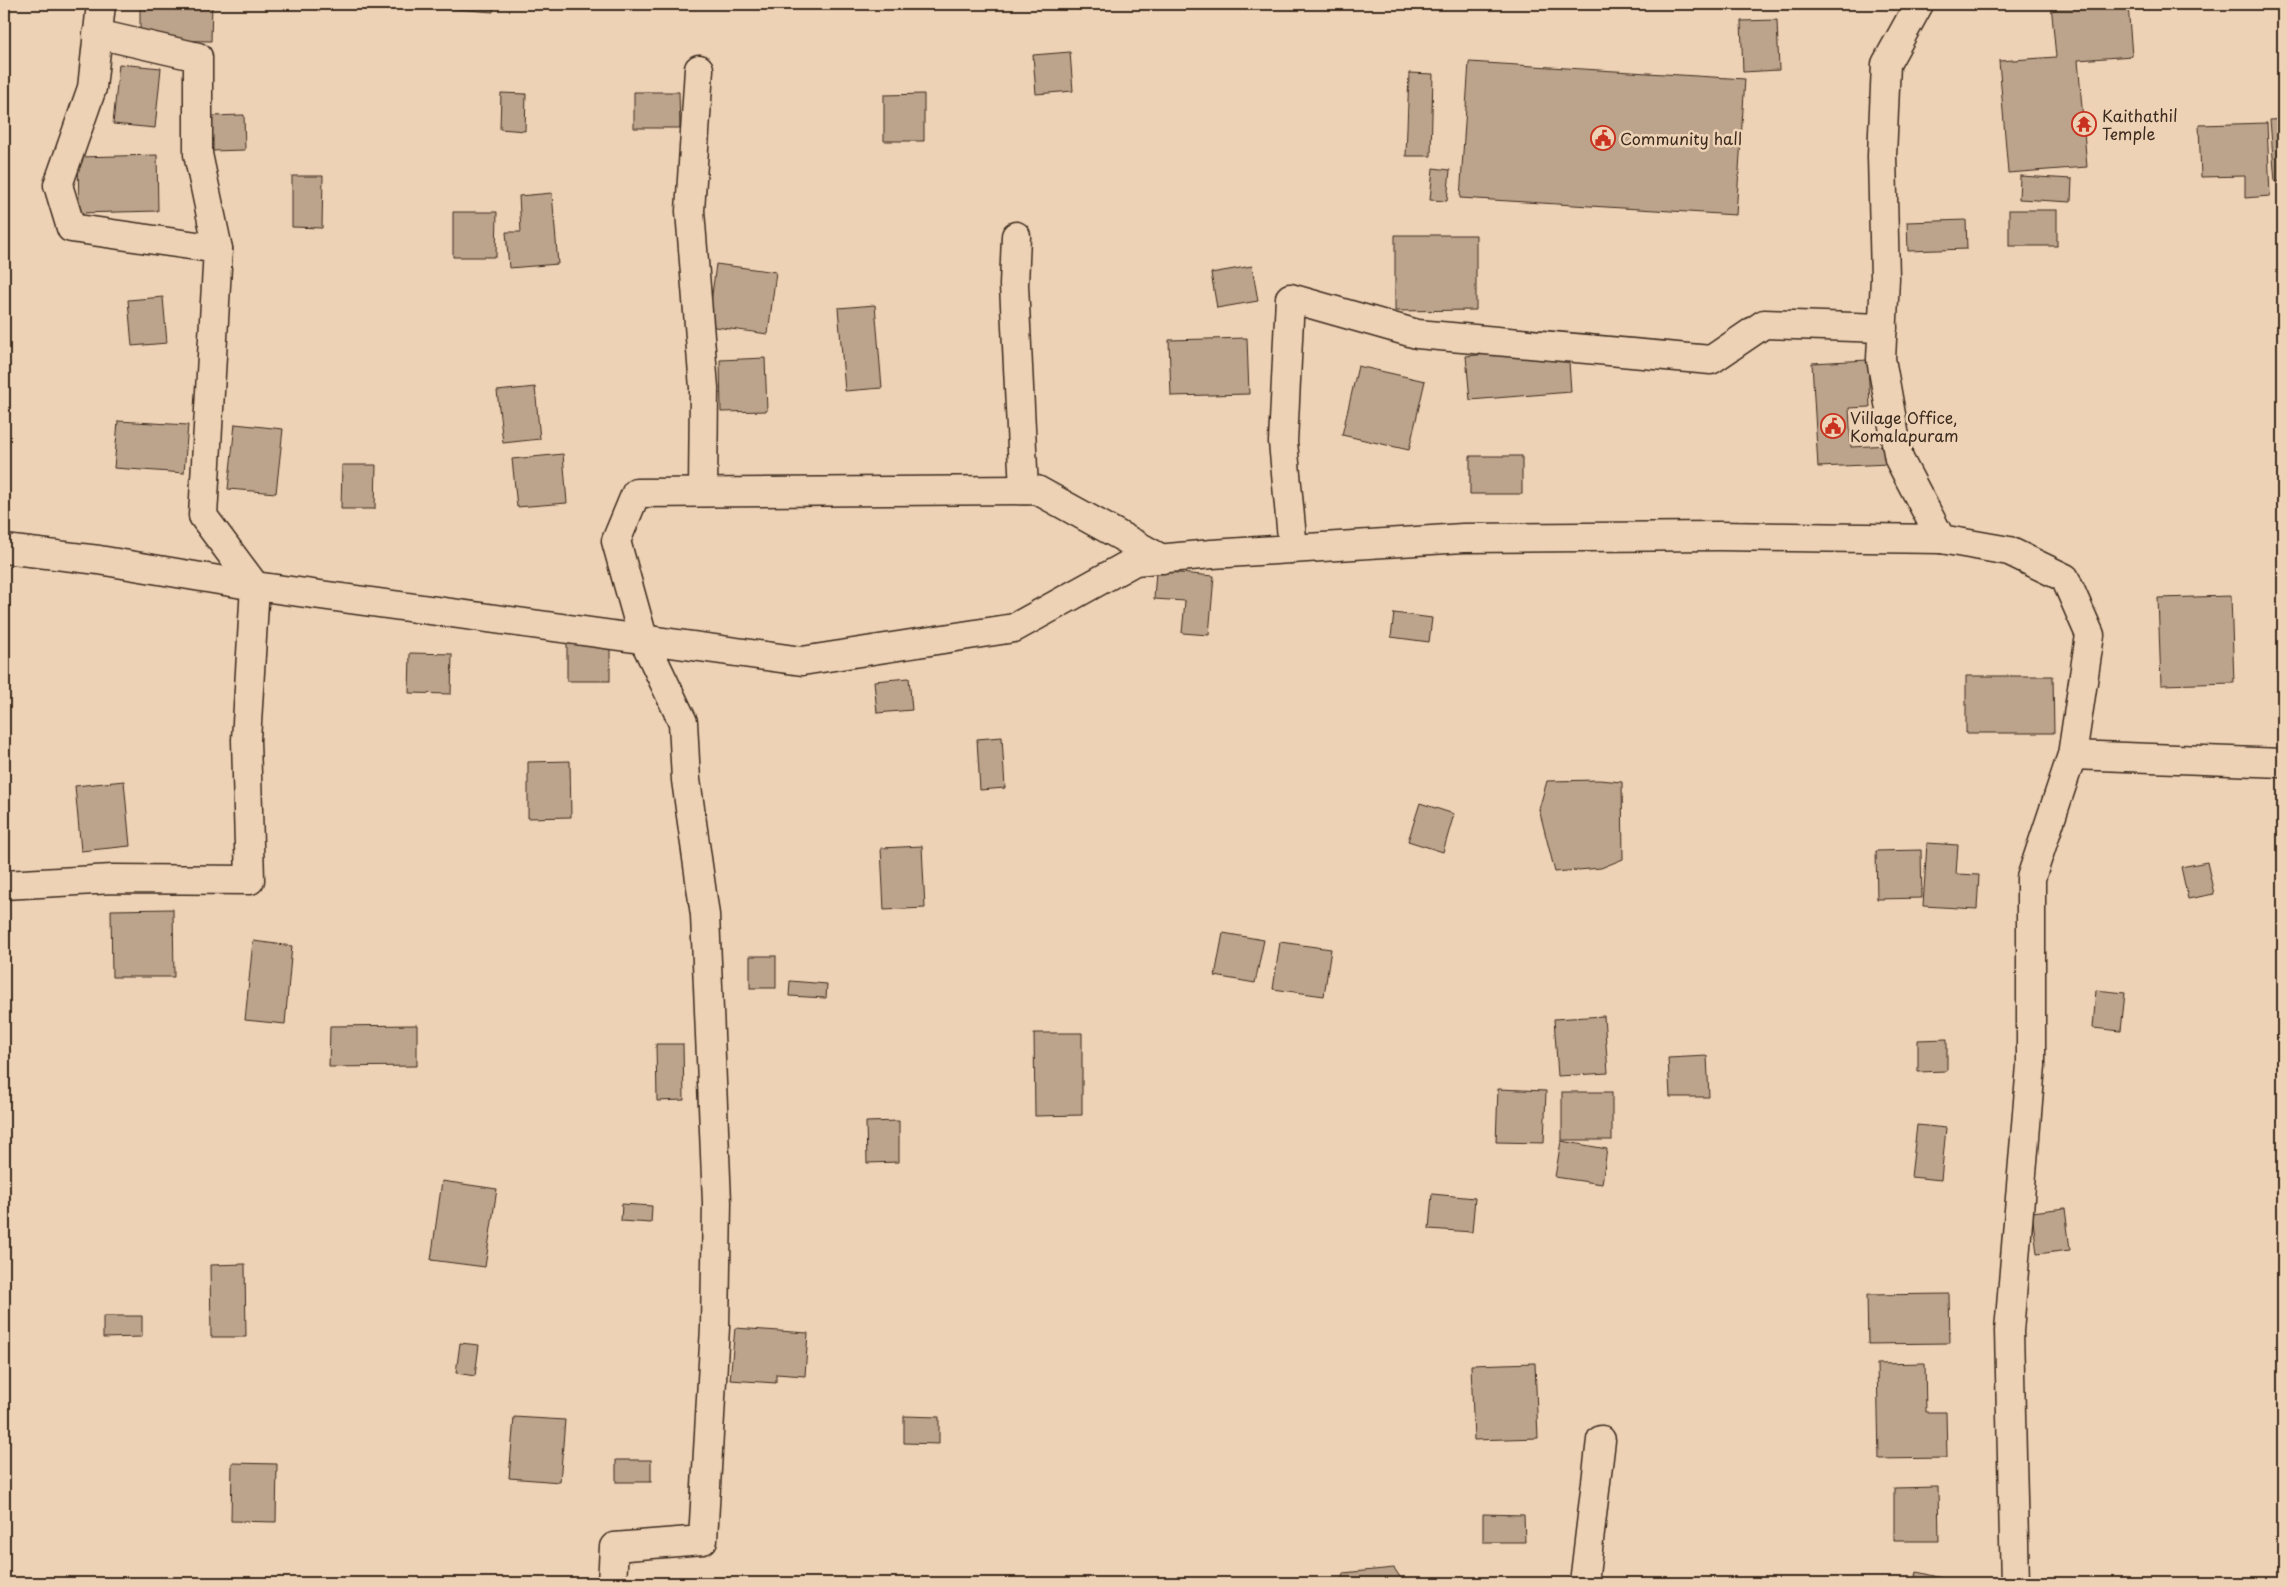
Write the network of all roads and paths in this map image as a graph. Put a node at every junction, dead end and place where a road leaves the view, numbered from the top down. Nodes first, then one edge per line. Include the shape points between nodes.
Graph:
1 (101, 4) edge
2 (1919, 4) edge
3 (97, 34) junction
4 (699, 69) dead end
5 (1016, 236) dead end
6 (218, 250) junction
7 (1882, 328) junction
8 (1024, 490) junction
9 (703, 492) junction
10 (1941, 538) junction
11 (4, 549) edge
12 (1293, 549) junction
13 (1162, 559) junction
14 (255, 586) junction
15 (643, 638) junction
16 (2072, 755) junction
17 (2283, 763) edge
18 (4, 885) edge
19 (1601, 1440) dead end
20 (612, 1583) edge
21 (1584, 1583) edge
22 (2015, 1583) edge

1 - 3 street
2 - 7 street via 1886,64 1882,156 1885,278
3 - 6 street via 198,57 198,154
3 - 6 street via 92,88 58,185 70,228
4 - 9 street via 690,212 704,388
5 - 8 street via 1014,285
6 - 14 street via 203,516
7 - 10 street via 1881,359 1900,459
7 - 12 street via 1764,324 1711,360 1417,334 1290,298 1283,442
8 - 9 street
8 - 13 street via 1036,490
9 - 15 street via 636,493 616,541
10 - 12 street via 1463,538
10 - 16 street via 2009,551 2066,578 2090,635
11 - 14 street via 99,560
12 - 13 street
13 - 15 street via 1135,561 1014,628 822,658 802,661
14 - 15 street
14 - 18 street via 246,740 250,880 113,878
15 - 20 street via 683,722 686,780 705,915 717,1202 714,1327 702,1540 614,1546
16 - 17 street
16 - 22 street via 2031,878 2031,1065 2009,1331
19 - 21 street

